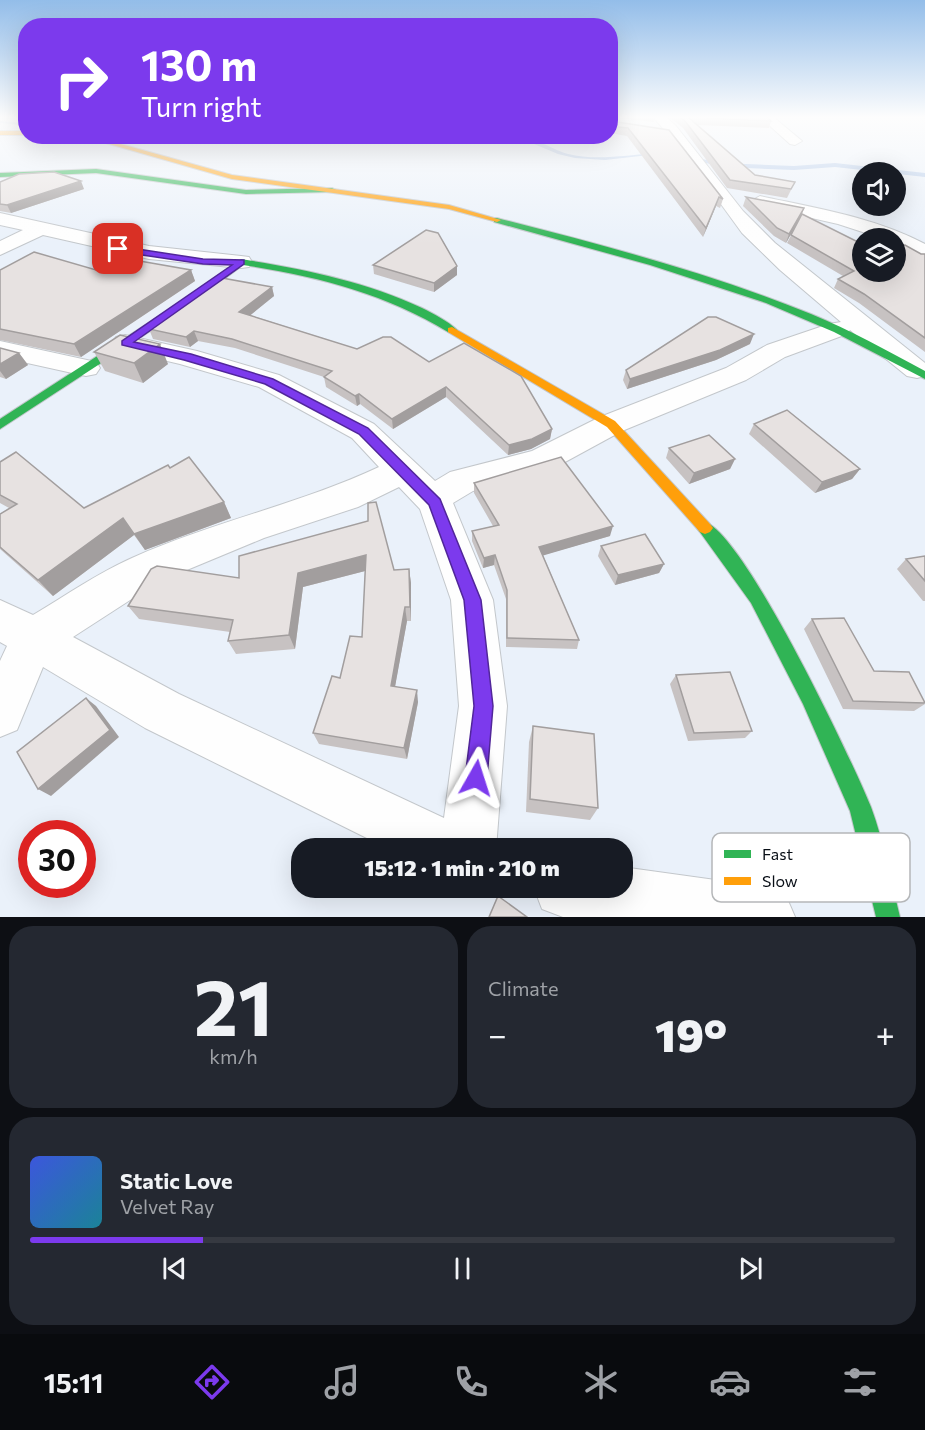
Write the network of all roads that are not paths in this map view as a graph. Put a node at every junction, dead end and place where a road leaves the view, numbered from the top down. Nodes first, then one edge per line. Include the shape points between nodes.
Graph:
1 (166, 159) edge
2 (694, 159) edge
3 (0, 175) edge
4 (332, 190) junction
5 (720, 195) junction
6 (0, 219) edge
7 (42, 228) junction
8 (0, 249) edge
9 (925, 253) edge
10 (241, 262) junction
11 (838, 329) junction
12 (125, 343) junction
13 (0, 349) edge
14 (86, 368) junction
15 (923, 374) edge
16 (611, 424) junction
17 (0, 425) edge
18 (417, 485) junction
19 (16, 629) edge
20 (0, 713) edge
21 (867, 833) edge
22 (426, 838) edge
23 (469, 838) edge
24 (633, 898) edge
25 (884, 902) edge
26 (765, 917) edge
27 (888, 917) edge

1 - 4 main road via 232,177
2 - 5 street
3 - 4 main road via 92,170 251,191
4 - 11 main road via 449,207 577,242 731,288
5 - 9 street via 864,226 900,238
5 - 15 street via 749,229
6 - 7 street
7 - 8 street
7 - 10 street via 118,249 203,262
10 - 12 main road
10 - 16 main road via 307,273 385,293 426,312 468,341
11 - 15 main road
11 - 16 street via 776,351 736,374
12 - 14 main road
12 - 18 street via 269,381 363,431
13 - 14 street
14 - 17 main road
16 - 18 street via 542,460 462,481
16 - 21 main road via 721,546 757,598 810,697 861,810
18 - 19 street via 346,498 252,527 144,570
18 - 23 street via 472,600 483,706
19 - 20 street
19 - 22 street via 162,711
24 - 26 street
25 - 27 main road

